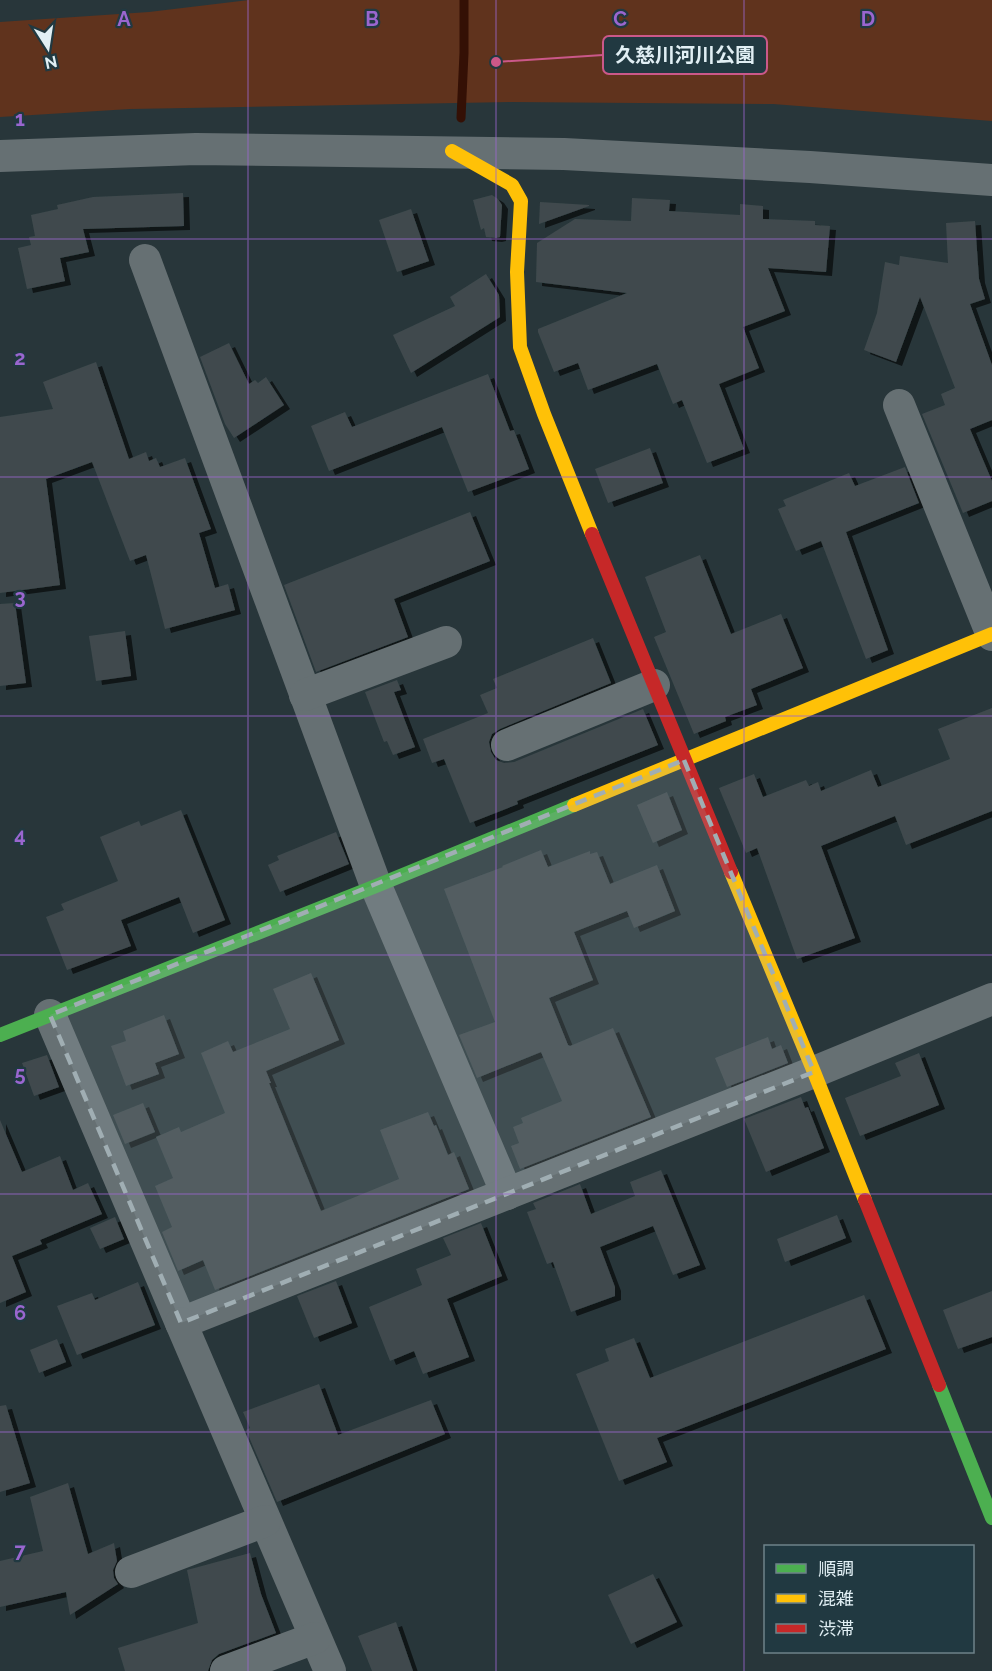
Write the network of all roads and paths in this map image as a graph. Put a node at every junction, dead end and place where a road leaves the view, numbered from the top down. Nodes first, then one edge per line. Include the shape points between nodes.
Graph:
1 (452, 151) junction
2 (0, 156) edge
3 (992, 180) edge
4 (145, 260) dead end
5 (899, 405) dead end
6 (992, 634) edge
7 (446, 642) dead end
8 (654, 685) junction
9 (305, 694) junction
10 (507, 745) dead end
11 (684, 760) junction
12 (376, 886) junction
13 (992, 999) edge
14 (50, 1015) junction
15 (0, 1035) edge
16 (814, 1072) junction
17 (507, 1194) junction
18 (181, 1323) junction
19 (992, 1518) edge
20 (265, 1521) junction
21 (131, 1572) dead end
22 (315, 1638) junction
23 (226, 1671) edge
24 (330, 1671) edge

1 - 2 street via 196,149
1 - 3 street via 576,154
1 - 8 street via 512,185 520,201 520,347
4 - 9 street
5 - 6 street
6 - 11 street
7 - 9 street
8 - 10 street
8 - 11 street
9 - 12 street
11 - 12 street
11 - 16 street
12 - 14 street
12 - 17 street
13 - 16 street
14 - 15 street
14 - 18 street
16 - 17 street
16 - 19 street
17 - 18 street
18 - 20 street
20 - 21 street
20 - 22 street
22 - 23 street
22 - 24 street

